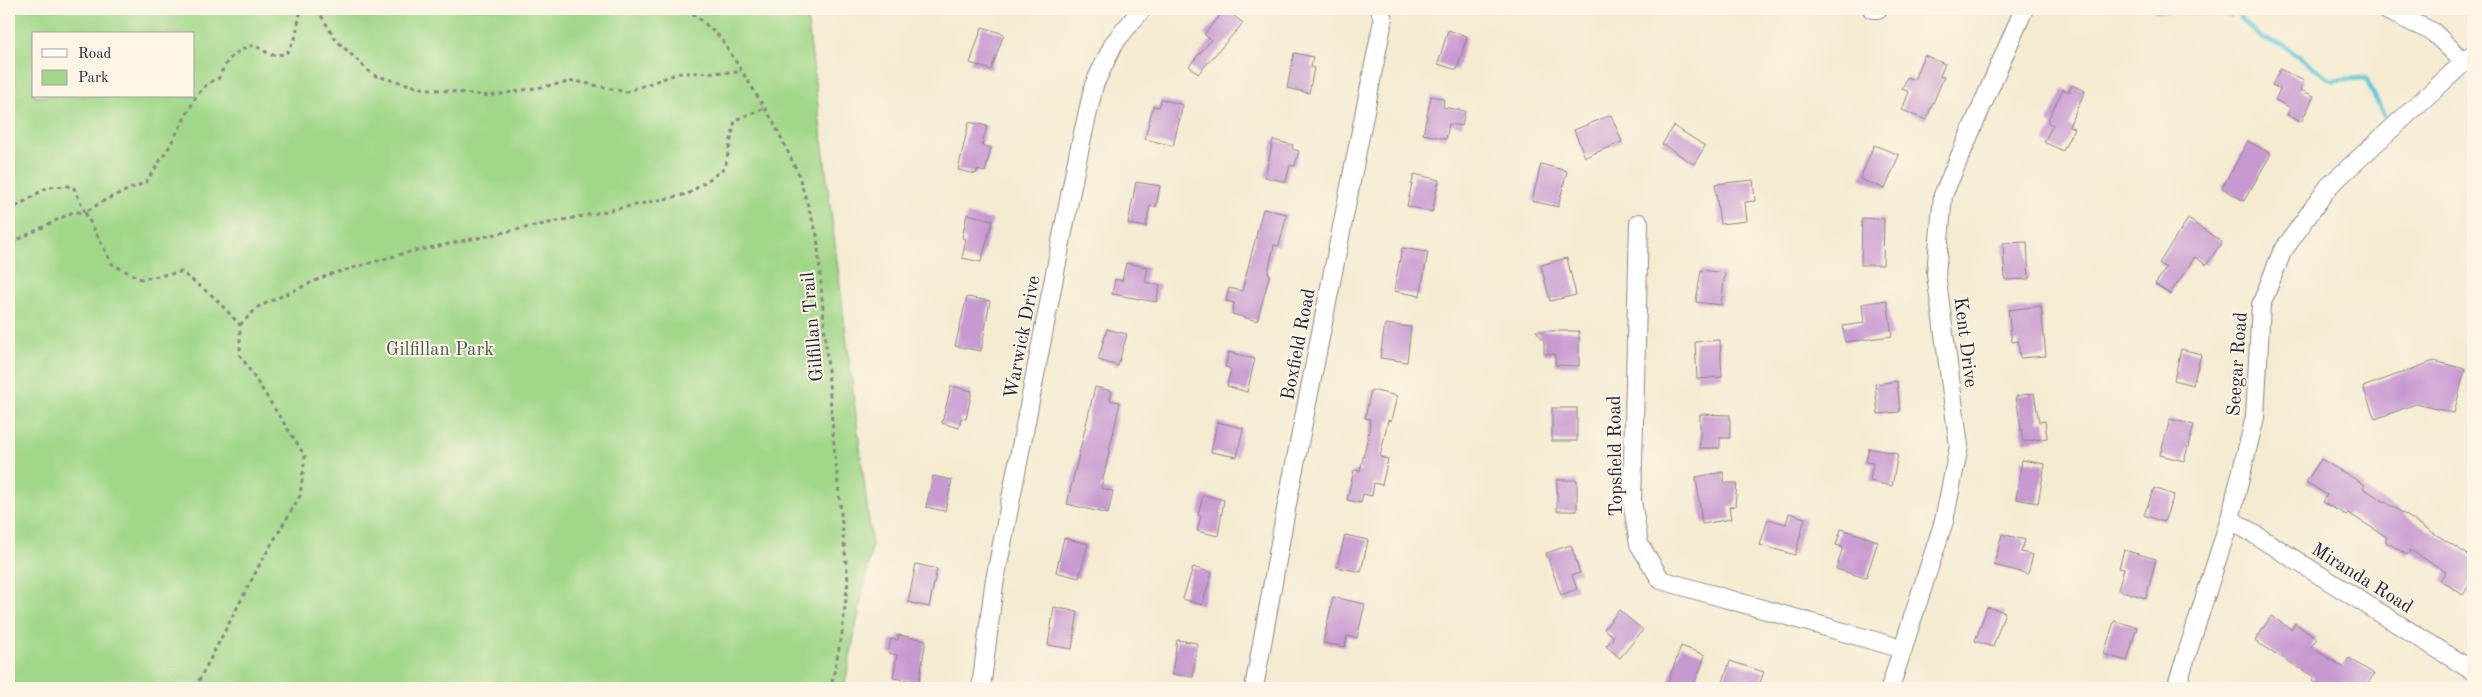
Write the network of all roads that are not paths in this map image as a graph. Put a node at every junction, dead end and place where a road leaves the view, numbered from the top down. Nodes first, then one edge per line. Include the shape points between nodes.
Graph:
1 (1142, 9) edge
2 (1380, 9) edge
3 (1872, 9) edge
4 (1878, 9) edge
5 (2024, 9) edge
6 (2384, 9) edge
7 (2469, 59) edge
8 (1638, 223) dead end
9 (2230, 520) junction
10 (1903, 649) junction
11 (2473, 671) edge
12 (981, 688) edge
13 (1254, 688) edge
14 (1890, 688) edge
15 (2176, 688) edge

1 - 12 street, Warwick Drive via 1114,43 1094,85 994,585
2 - 13 street, Boxfield Road via 1383,20 1286,504
3 - 4 street
5 - 10 street, Kent Drive via 1943,195 1936,274 1959,446 1944,521
6 - 7 street via 2433,32
7 - 9 street, Seegar Road via 2328,186 2282,252 2261,305 2255,417
8 - 10 street, Topsfield Road via 1632,501 1639,544 1661,580
9 - 11 street, Miranda Road
9 - 15 street, Seegar Road
10 - 14 street, Kent Drive

